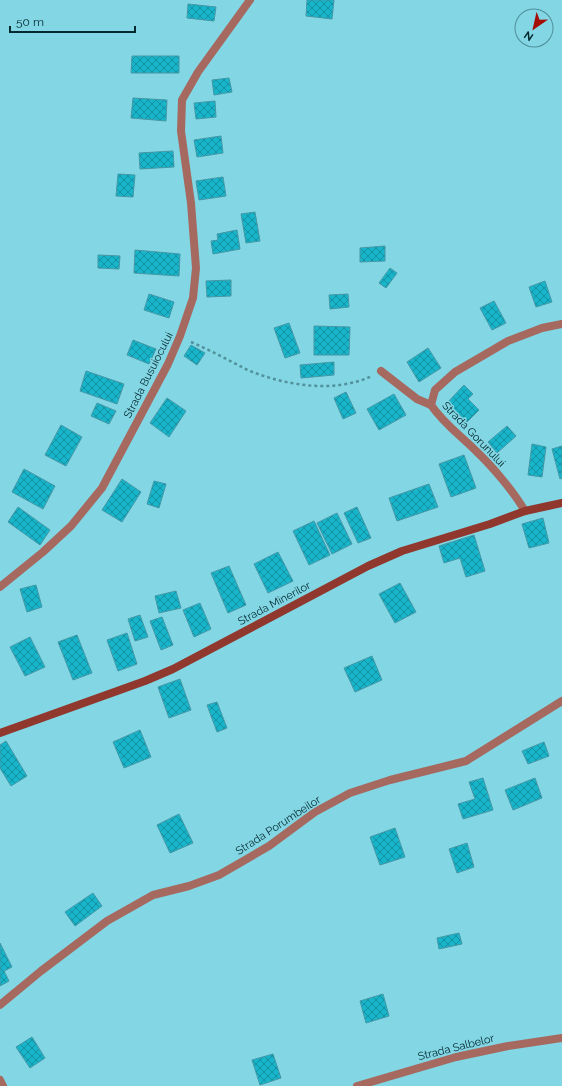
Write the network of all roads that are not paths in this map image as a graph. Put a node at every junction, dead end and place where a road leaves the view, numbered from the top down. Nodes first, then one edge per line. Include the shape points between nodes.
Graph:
1 (250, 0) edge
2 (562, 324) edge
3 (381, 371) road end
4 (431, 405) junction
5 (562, 502) edge
6 (525, 511) junction
7 (0, 587) edge
8 (562, 701) edge
9 (0, 733) edge
10 (0, 1005) edge
11 (562, 1038) edge
12 (0, 1080) edge
13 (3, 1086) edge
14 (357, 1086) edge

1 - 7 street, Strada Busuiocului via 198,72 182,100 181,131 196,268 193,298 180,336 168,364 102,488 71,526
2 - 4 street, Strada Gorunului via 542,328 508,341 455,372 435,390
3 - 4 street via 417,399
4 - 6 street, Strada Gorunului via 440,418 478,452 516,496
5 - 6 main road, Strada Minerilor
6 - 9 main road, Strada Minerilor via 402,551 368,566 173,669
8 - 10 street, Strada Porumbeilor via 466,761 350,793 315,812 270,846 219,875 153,895 107,921 40,971
11 - 14 street, Strada Salbelor via 456,1057
12 - 13 street

